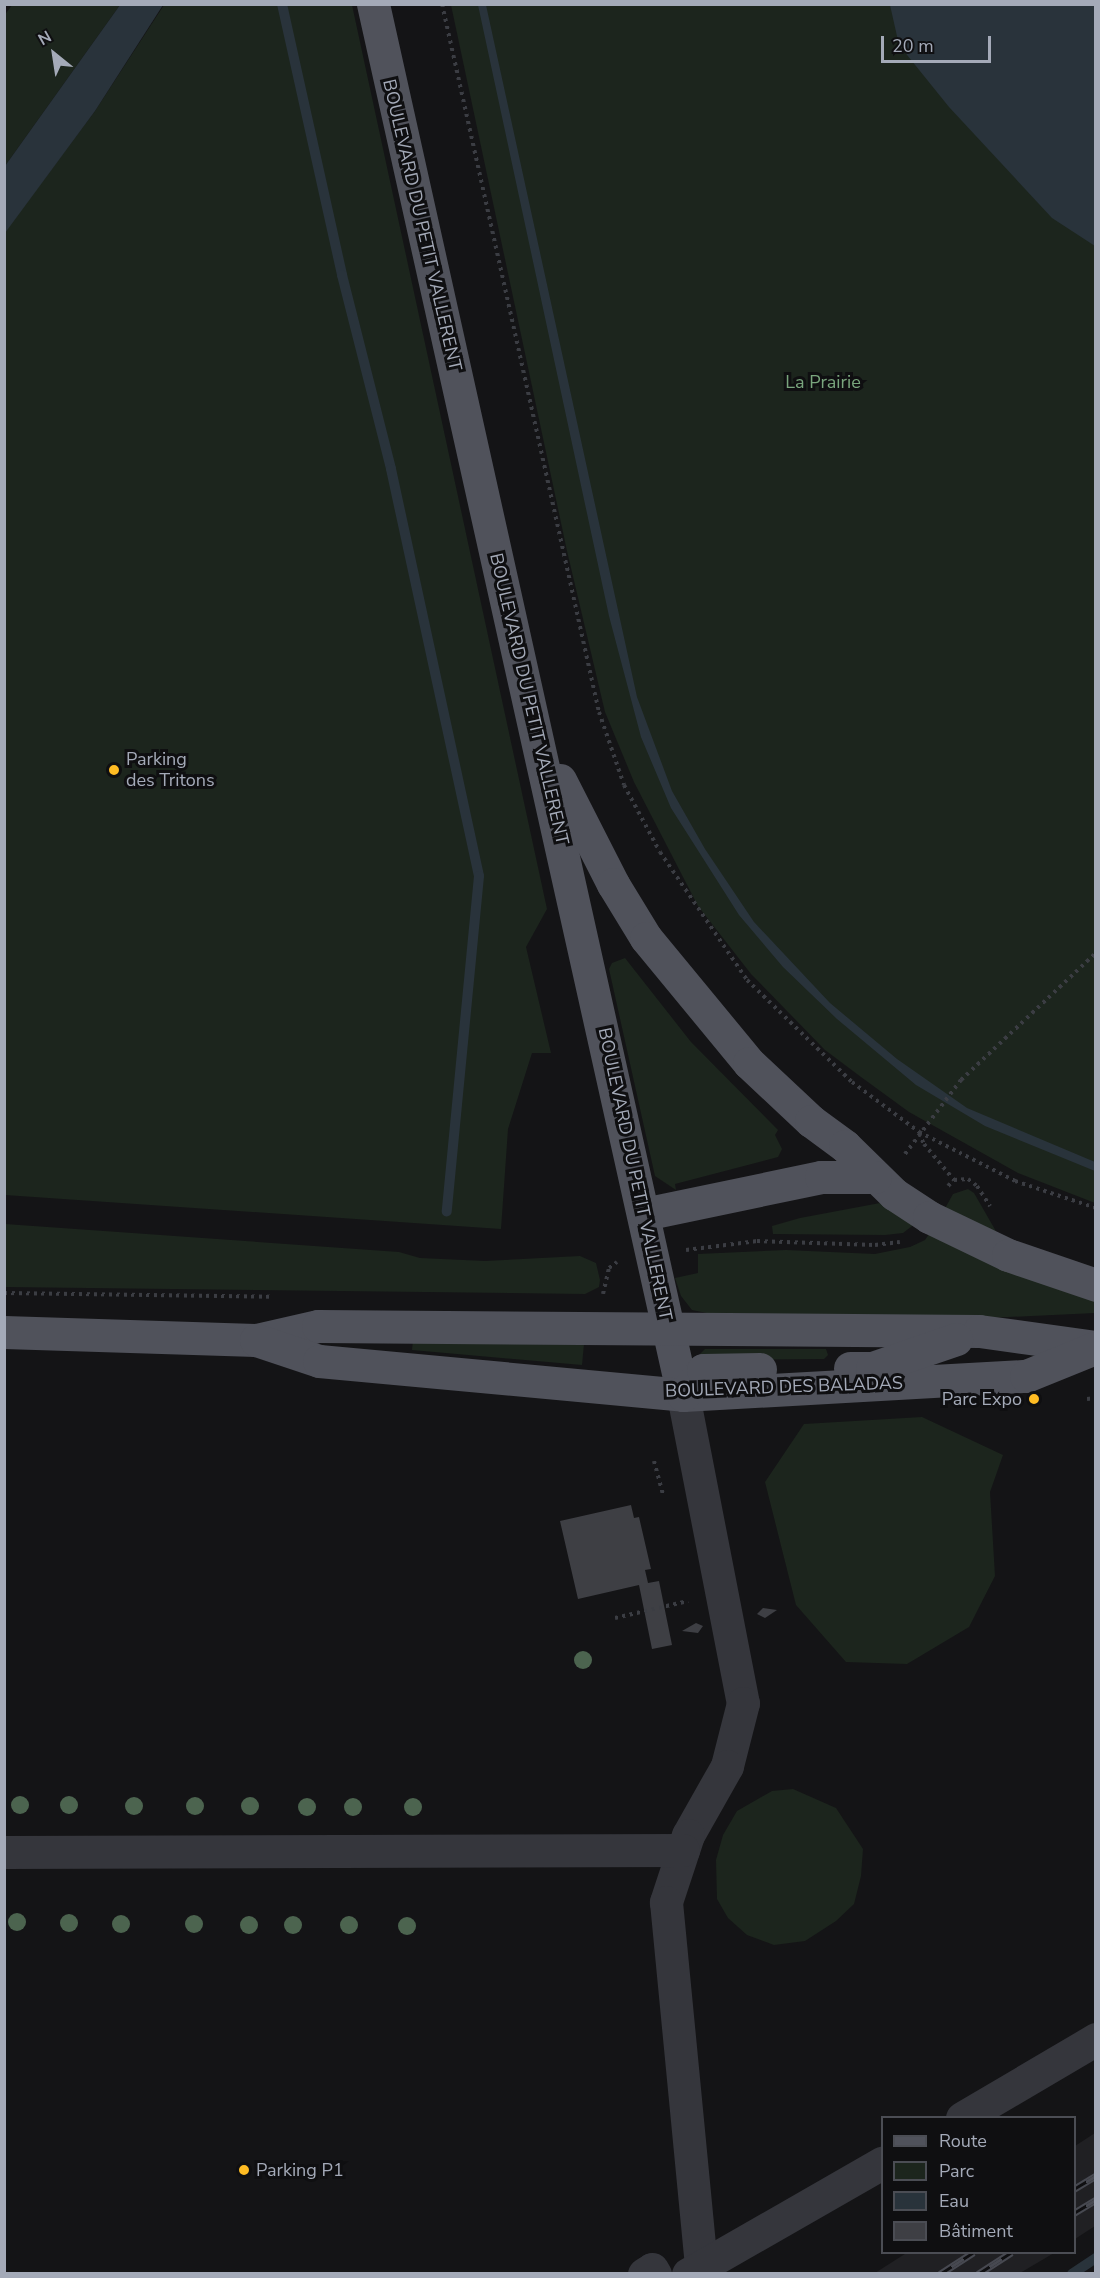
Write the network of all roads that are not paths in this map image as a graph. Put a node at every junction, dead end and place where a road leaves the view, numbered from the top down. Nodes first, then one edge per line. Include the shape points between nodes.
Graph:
1 (373, 4) edge
2 (538, 735) junction
3 (875, 1178) junction
4 (644, 1214) junction
5 (1095, 1285) edge
6 (669, 1329) junction
7 (980, 1331) junction
8 (4, 1332) edge
9 (256, 1340) junction
10 (1095, 1347) edge
11 (683, 1395) junction
12 (683, 1850) junction
13 (4, 1852) edge
14 (1095, 2039) edge
15 (965, 2116) edge
16 (881, 2164) edge
17 (694, 2270) edge
18 (644, 2274) edge
19 (655, 2274) edge

1 - 2 main road, BOULEVARD DU PETIT VALLERENT
2 - 3 main road via 613,884 673,975 749,1063
2 - 4 main road, BOULEVARD DU PETIT VALLERENT
3 - 4 main road via 821,1176
3 - 5 main road via 929,1217 970,1237
4 - 6 main road, BOULEVARD DU PETIT VALLERENT
6 - 7 main road, BOULEVARD DES BALADAS
6 - 9 main road, BOULEVARD DES BALADAS via 318,1326
6 - 11 main road, BOULEVARD DU PETIT VALLERENT
7 - 10 main road, BOULEVARD DES BALADAS
7 - 11 main road via 872,1368 703,1370
8 - 9 main road, BOULEVARD DES BALADAS
9 - 11 main road, BOULEVARD DES BALADAS via 319,1361
10 - 11 main road, BOULEVARD DES BALADAS via 1026,1376
11 - 12 lane via 743,1703 727,1766
12 - 13 lane
12 - 17 lane via 666,1902
14 - 15 lane
16 - 17 lane
18 - 19 lane via 652,2269

